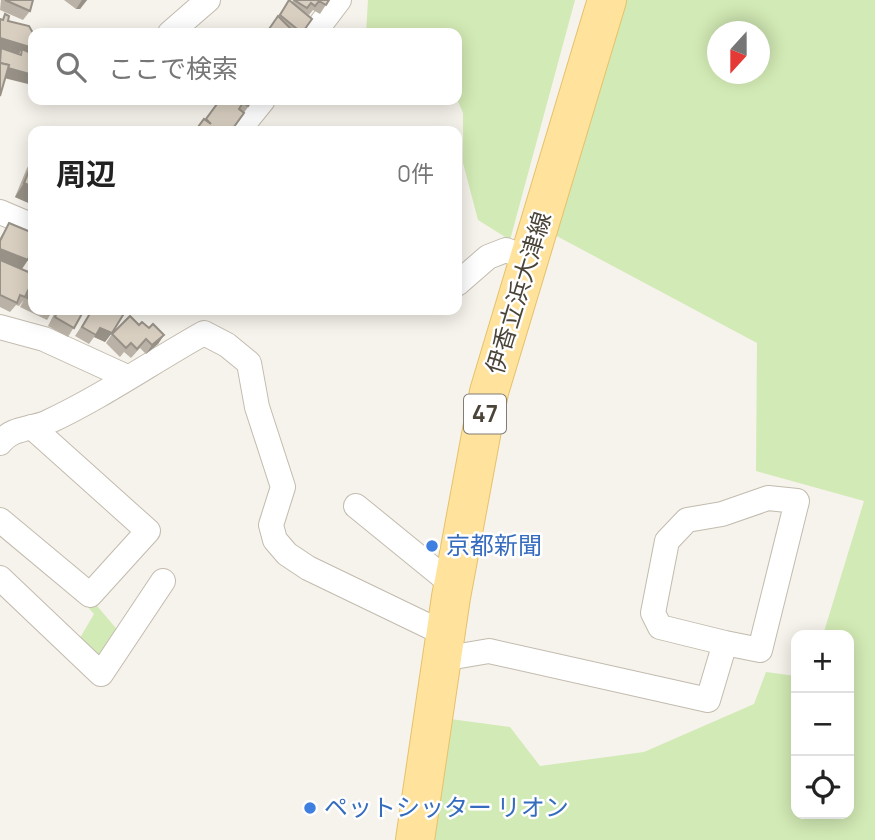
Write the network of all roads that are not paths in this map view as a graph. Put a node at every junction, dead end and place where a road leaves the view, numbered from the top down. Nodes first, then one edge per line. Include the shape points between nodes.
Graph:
1 (208, 0) edge
2 (339, 0) edge
3 (607, 0) edge
4 (176, 28) edge
5 (318, 28) edge
6 (259, 105) edge
7 (242, 126) edge
8 (0, 212) edge
9 (28, 224) edge
10 (529, 259) junction
11 (462, 280) edge
12 (0, 327) edge
13 (127, 377) junction
14 (32, 427) junction
15 (0, 443) edge
16 (356, 506) dead end
17 (0, 520) edge
18 (0, 578) edge
19 (163, 580) dead end
20 (453, 585) junction
21 (725, 643) junction
22 (444, 647) junction
23 (415, 840) edge

1 - 4 street
2 - 5 street
3 - 10 main road, 伊香立浜大津線 / 47
6 - 7 street
8 - 9 street
10 - 11 street via 506,250 488,257
10 - 20 main road, 伊香立浜大津線 / 47 via 489,392
12 - 13 street via 44,339
13 - 14 street
13 - 22 street via 204,333 235,351 249,363 257,407 283,487 271,525 275,540 308,568
14 - 15 street via 7,433
14 - 17 street via 148,531 90,595
16 - 20 street
18 - 19 street via 101,674
20 - 22 main road, 伊香立浜大津線 / 47
21 - 21 street via 660,627 653,614 667,541 687,520 768,498 797,501 760,650
21 - 22 street via 708,701 488,651
22 - 23 main road, 伊香立浜大津線 / 47

